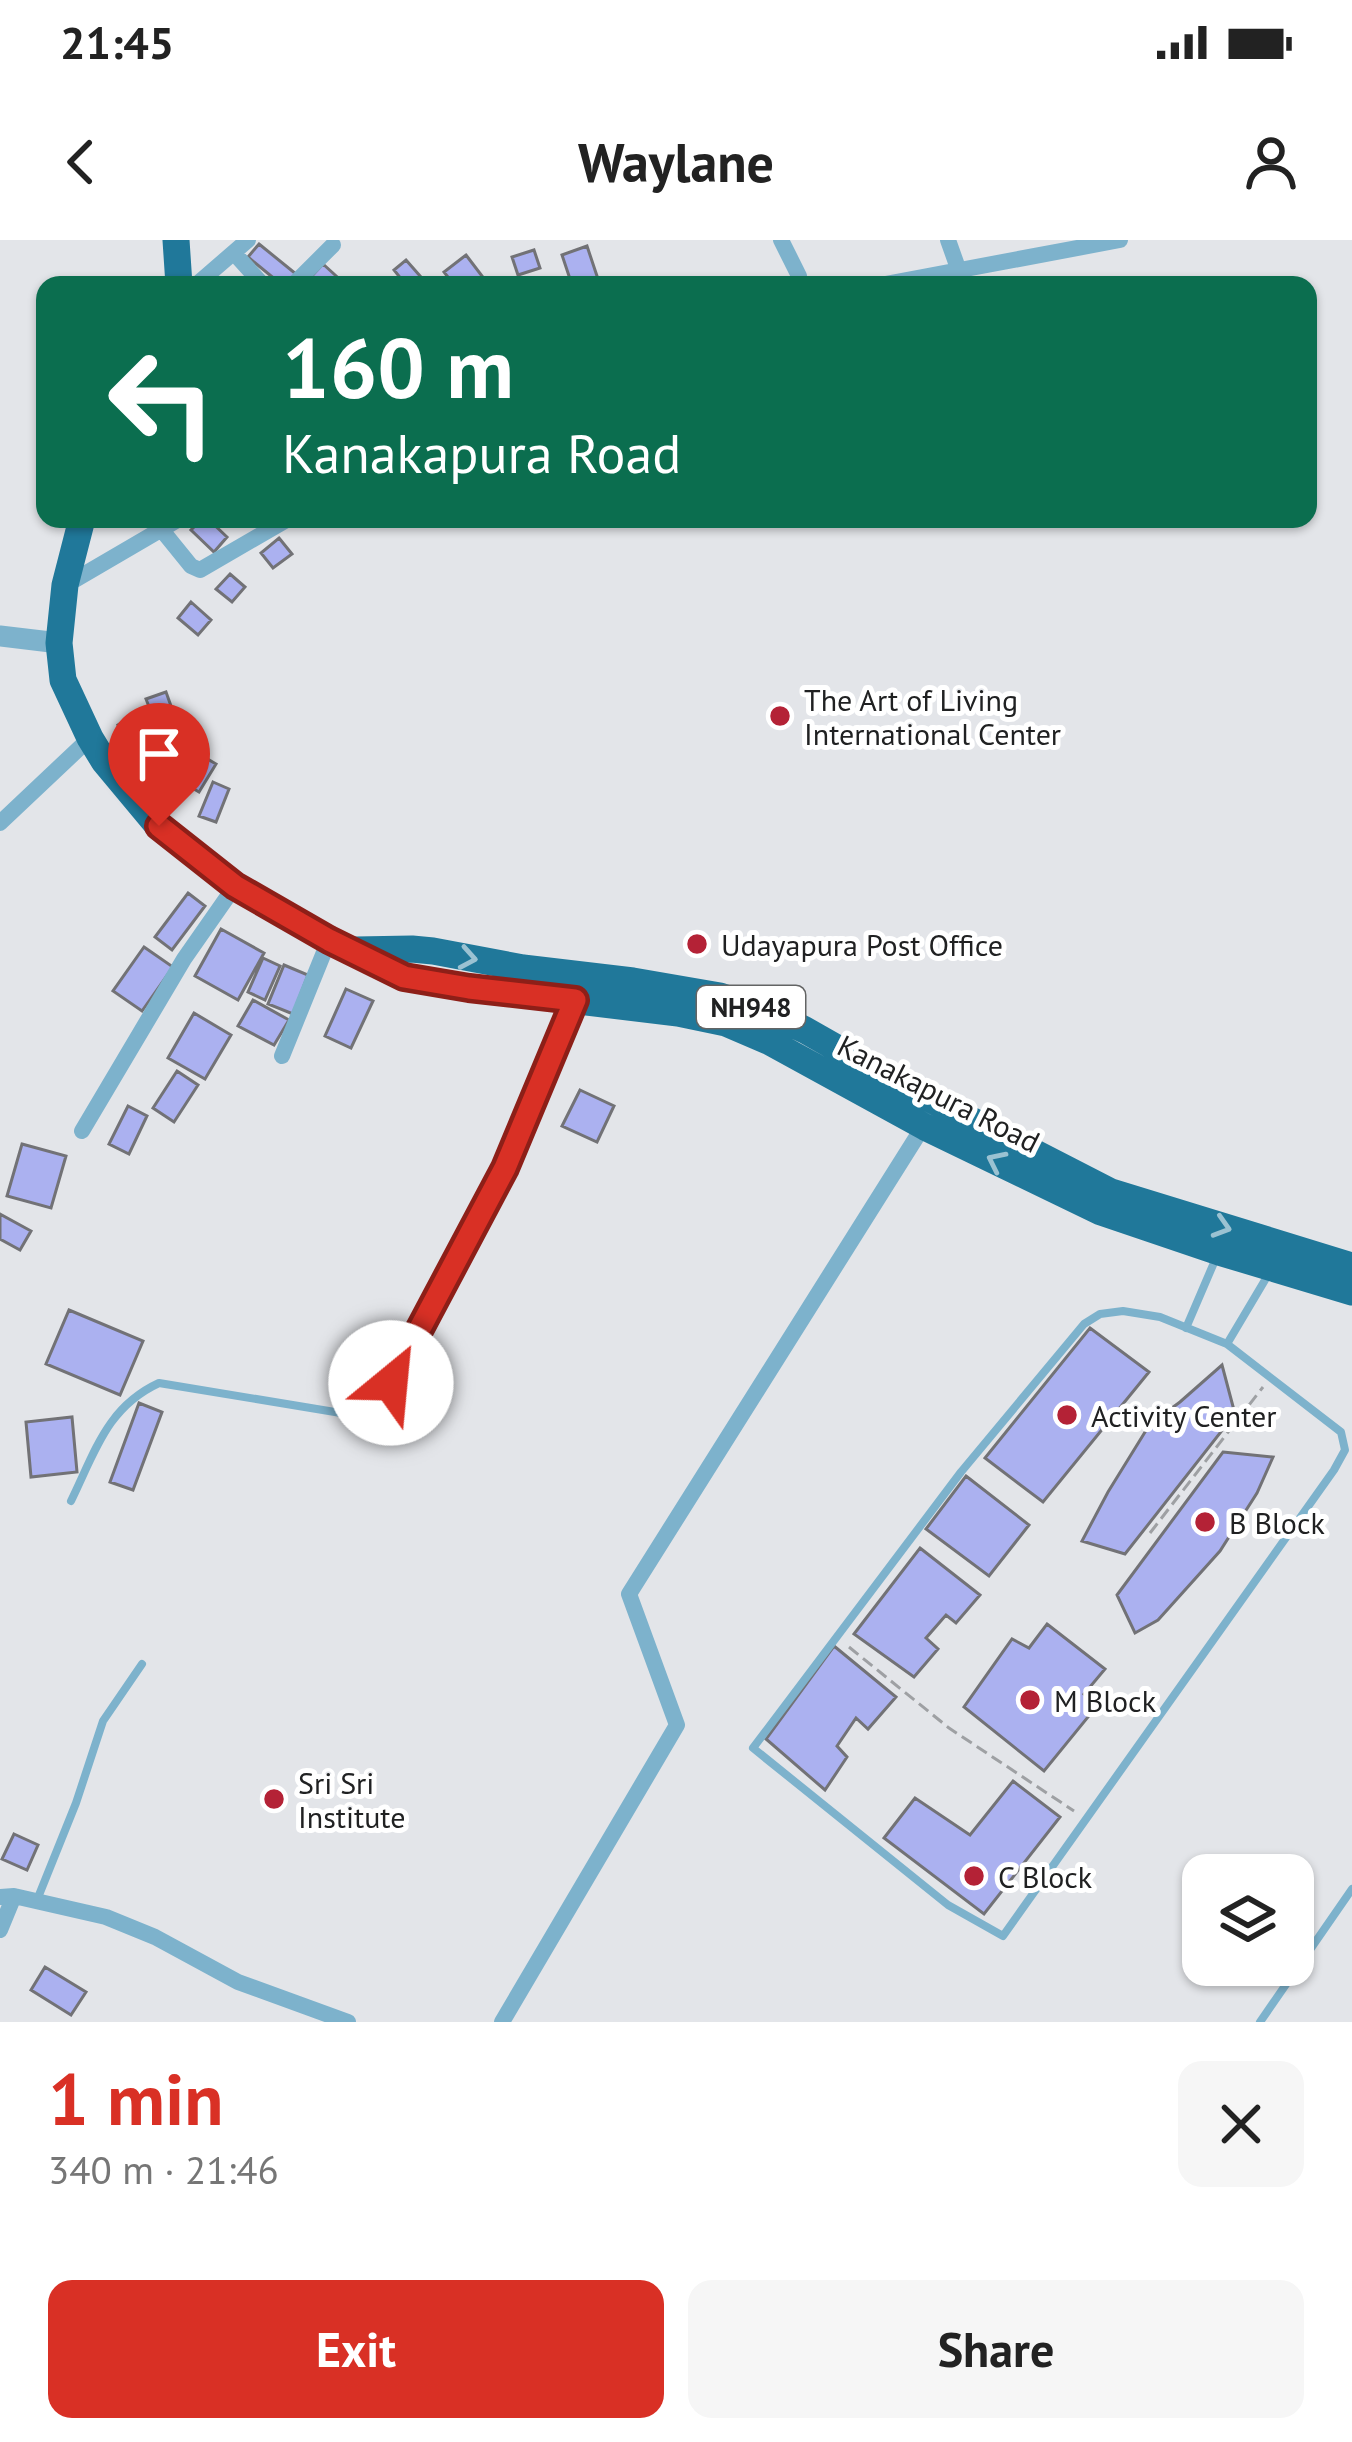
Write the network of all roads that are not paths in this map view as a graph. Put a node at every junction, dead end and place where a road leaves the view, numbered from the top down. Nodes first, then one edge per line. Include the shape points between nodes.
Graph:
1 (176, 240) edge
2 (781, 240) edge
3 (948, 240) edge
4 (1008, 240) edge
5 (1120, 240) edge
6 (333, 245) dead end
7 (241, 246) edge
8 (1013, 261) junction
9 (959, 271) junction
10 (178, 276) edge
11 (206, 276) edge
12 (258, 276) edge
13 (302, 276) edge
14 (799, 276) dead end
15 (931, 276) edge
16 (80, 528) edge
17 (274, 528) edge
18 (161, 529) joint
19 (65, 585) junction
20 (0, 636) edge
21 (58, 643) junction
22 (90, 738) junction
23 (0, 823) edge
24 (235, 886) junction
25 (341, 945) junction
26 (575, 1000) junction
27 (679, 1001) junction
28 (282, 1055) dead end
29 (931, 1115) junction
30 (82, 1131) dead end
31 (1219, 1252) junction
32 (1352, 1266) edge
33 (1271, 1268) junction
34 (1352, 1292) edge
35 (1186, 1328) junction
36 (1227, 1344) junction
37 (71, 1501) dead end
38 (142, 1664) dead end
39 (1352, 1889) edge
40 (7, 1897) edge
41 (37, 1901) junction
42 (0, 1930) edge
43 (348, 2022) edge
44 (502, 2022) edge
45 (1260, 2022) edge

1 - 10 highway
2 - 14 street
3 - 9 street
4 - 8 street
5 - 8 street
6 - 13 street
7 - 11 street
7 - 12 street
8 - 9 street
9 - 15 street
16 - 19 highway, Kanakapura Road / NH948
17 - 18 street via 200,570
18 - 19 street
19 - 21 highway, Kanakapura Road / NH948
20 - 21 street
21 - 22 highway, Kanakapura Road / NH948 via 64,680
22 - 23 street
22 - 24 highway, Kanakapura Road / NH948 via 159,826
24 - 25 highway, Kanakapura Road / NH948
24 - 30 street
25 - 26 highway, Kanakapura Road / NH948 via 404,977
25 -> 27 highway, Kanakapura Road / NH948 via 412,949
25 - 28 street
26 - 27 highway, Kanakapura Road / NH948
26 - 37 lane via 505,1168 376,1399 352,1415 159,1383 113,1416
27 - 29 highway, Kanakapura Road / NH948 via 720,996 770,1013
31 -> 29 highway, Kanakapura Road / NH948 via 1101,1212
29 -> 32 highway, Kanakapura Road / NH948 via 1111,1192
29 - 44 street via 629,1594 676,1725
31 - 33 highway, Kanakapura Road / NH948
31 - 35 lane
33 - 34 highway, Kanakapura Road / NH948
33 - 36 lane
35 - 36 lane
35 - 36 lane via 1123,1311 1084,1324 961,1472 754,1748 948,1905 1003,1936 1345,1450 1341,1432
38 - 41 lane via 104,1721
39 - 45 lane
40 - 41 street
40 - 42 street
41 - 43 street via 106,1916 238,1982

